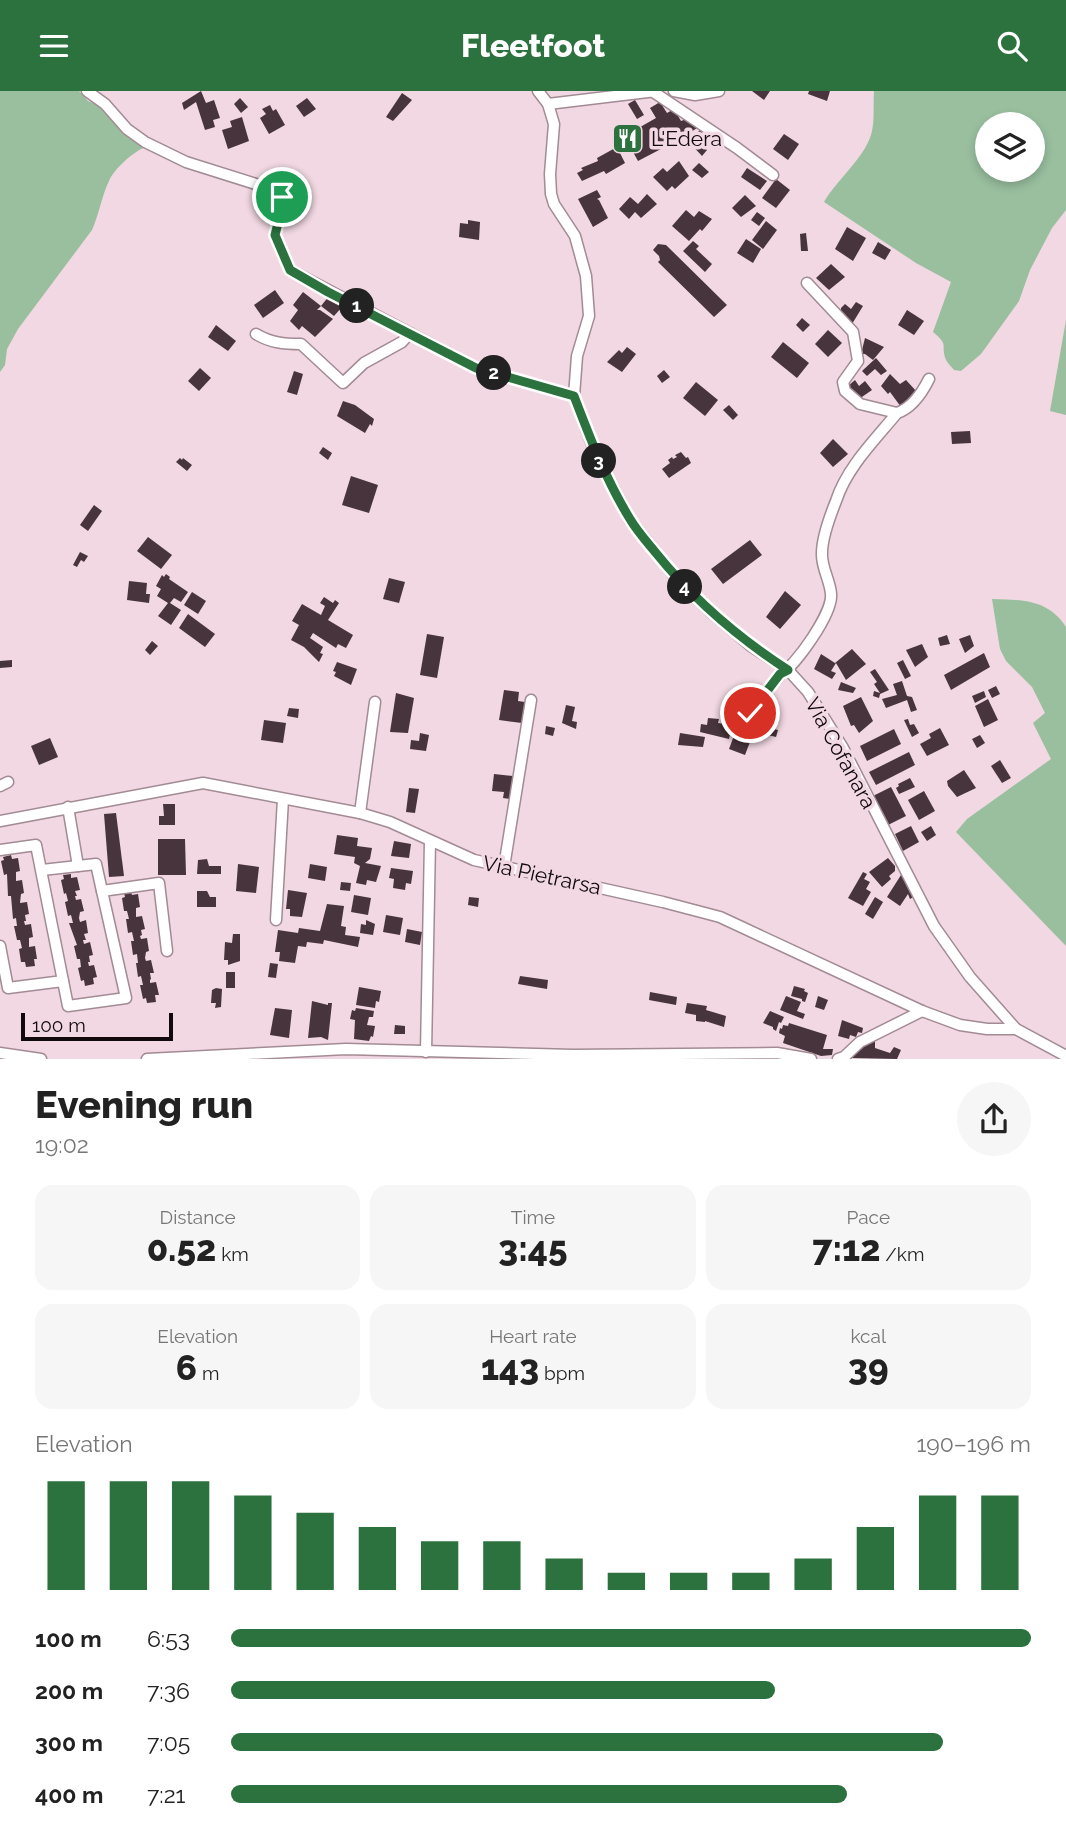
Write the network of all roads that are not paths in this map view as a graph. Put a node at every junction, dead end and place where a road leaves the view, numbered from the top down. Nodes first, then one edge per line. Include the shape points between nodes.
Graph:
1 (87, 91) edge
2 (538, 91) edge
3 (654, 91) edge
4 (674, 91) edge
5 (719, 91) edge
6 (548, 104) junction
7 (773, 175) dead end
8 (807, 283) dead end
9 (410, 333) junction
10 (256, 334) dead end
11 (929, 379) dead end
12 (574, 396) junction
13 (897, 413) junction
14 (788, 670) junction
15 (531, 701) dead end
16 (375, 702) dead end
17 (740, 724) dead end
18 (283, 799) junction
19 (68, 807) junction
20 (360, 813) junction
21 (0, 821) edge
22 (430, 841) junction
23 (0, 850) edge
24 (78, 866) junction
25 (504, 867) junction
26 (42, 870) junction
27 (102, 891) junction
28 (276, 920) dead end
29 (0, 946) edge
30 (167, 951) dead end
31 (63, 981) junction
32 (922, 1011) junction
33 (1016, 1029) junction
34 (426, 1052) junction
35 (0, 1053) edge
36 (1066, 1056) edge
37 (41, 1059) edge
38 (147, 1059) edge
39 (811, 1059) edge
40 (838, 1059) edge

1 - 9 street via 145,142 186,163 278,191 282,207 275,235 290,270
2 - 6 street, Via Cofanara
3 - 6 street
3 - 7 street
4 - 5 street via 695,95
6 - 12 street, Via Cofanara via 554,124 551,194 582,254 589,303
8 - 13 street via 853,332 858,361 843,382 845,391 860,404
9 - 10 street via 343,383 301,344 282,344
9 - 12 street via 476,368
11 - 13 street via 921,393
12 - 14 street, Via Cofanara via 596,455 630,520 677,579 711,612
13 - 14 street via 851,470 836,500 821,550 831,603
14 - 17 street
14 - 33 street, Via Cofanara via 830,725 934,926 970,977
15 - 25 street
16 - 20 street
18 - 19 street, Via Pietrarsa via 203,783
18 - 20 street, Via Pietrarsa
18 - 28 street
19 - 21 street, Via Pietrarsa
19 - 24 street
20 - 22 street, Via Pietrarsa
22 - 25 street, Via Pietrarsa
22 - 34 street
23 - 26 street via 36,845
24 - 26 street
24 - 27 street via 96,864
25 - 32 street, Via Pietrarsa via 720,917
26 - 31 street
27 - 30 street via 159,883
27 - 31 street via 126,998 68,1006
29 - 31 street via 8,988
32 - 33 street, Via Pietrarsa via 960,1025
32 - 40 street via 860,1042
33 - 36 street, Via Pietrarsa
34 - 38 street via 346,1049
34 - 39 street via 776,1053
35 - 37 street

